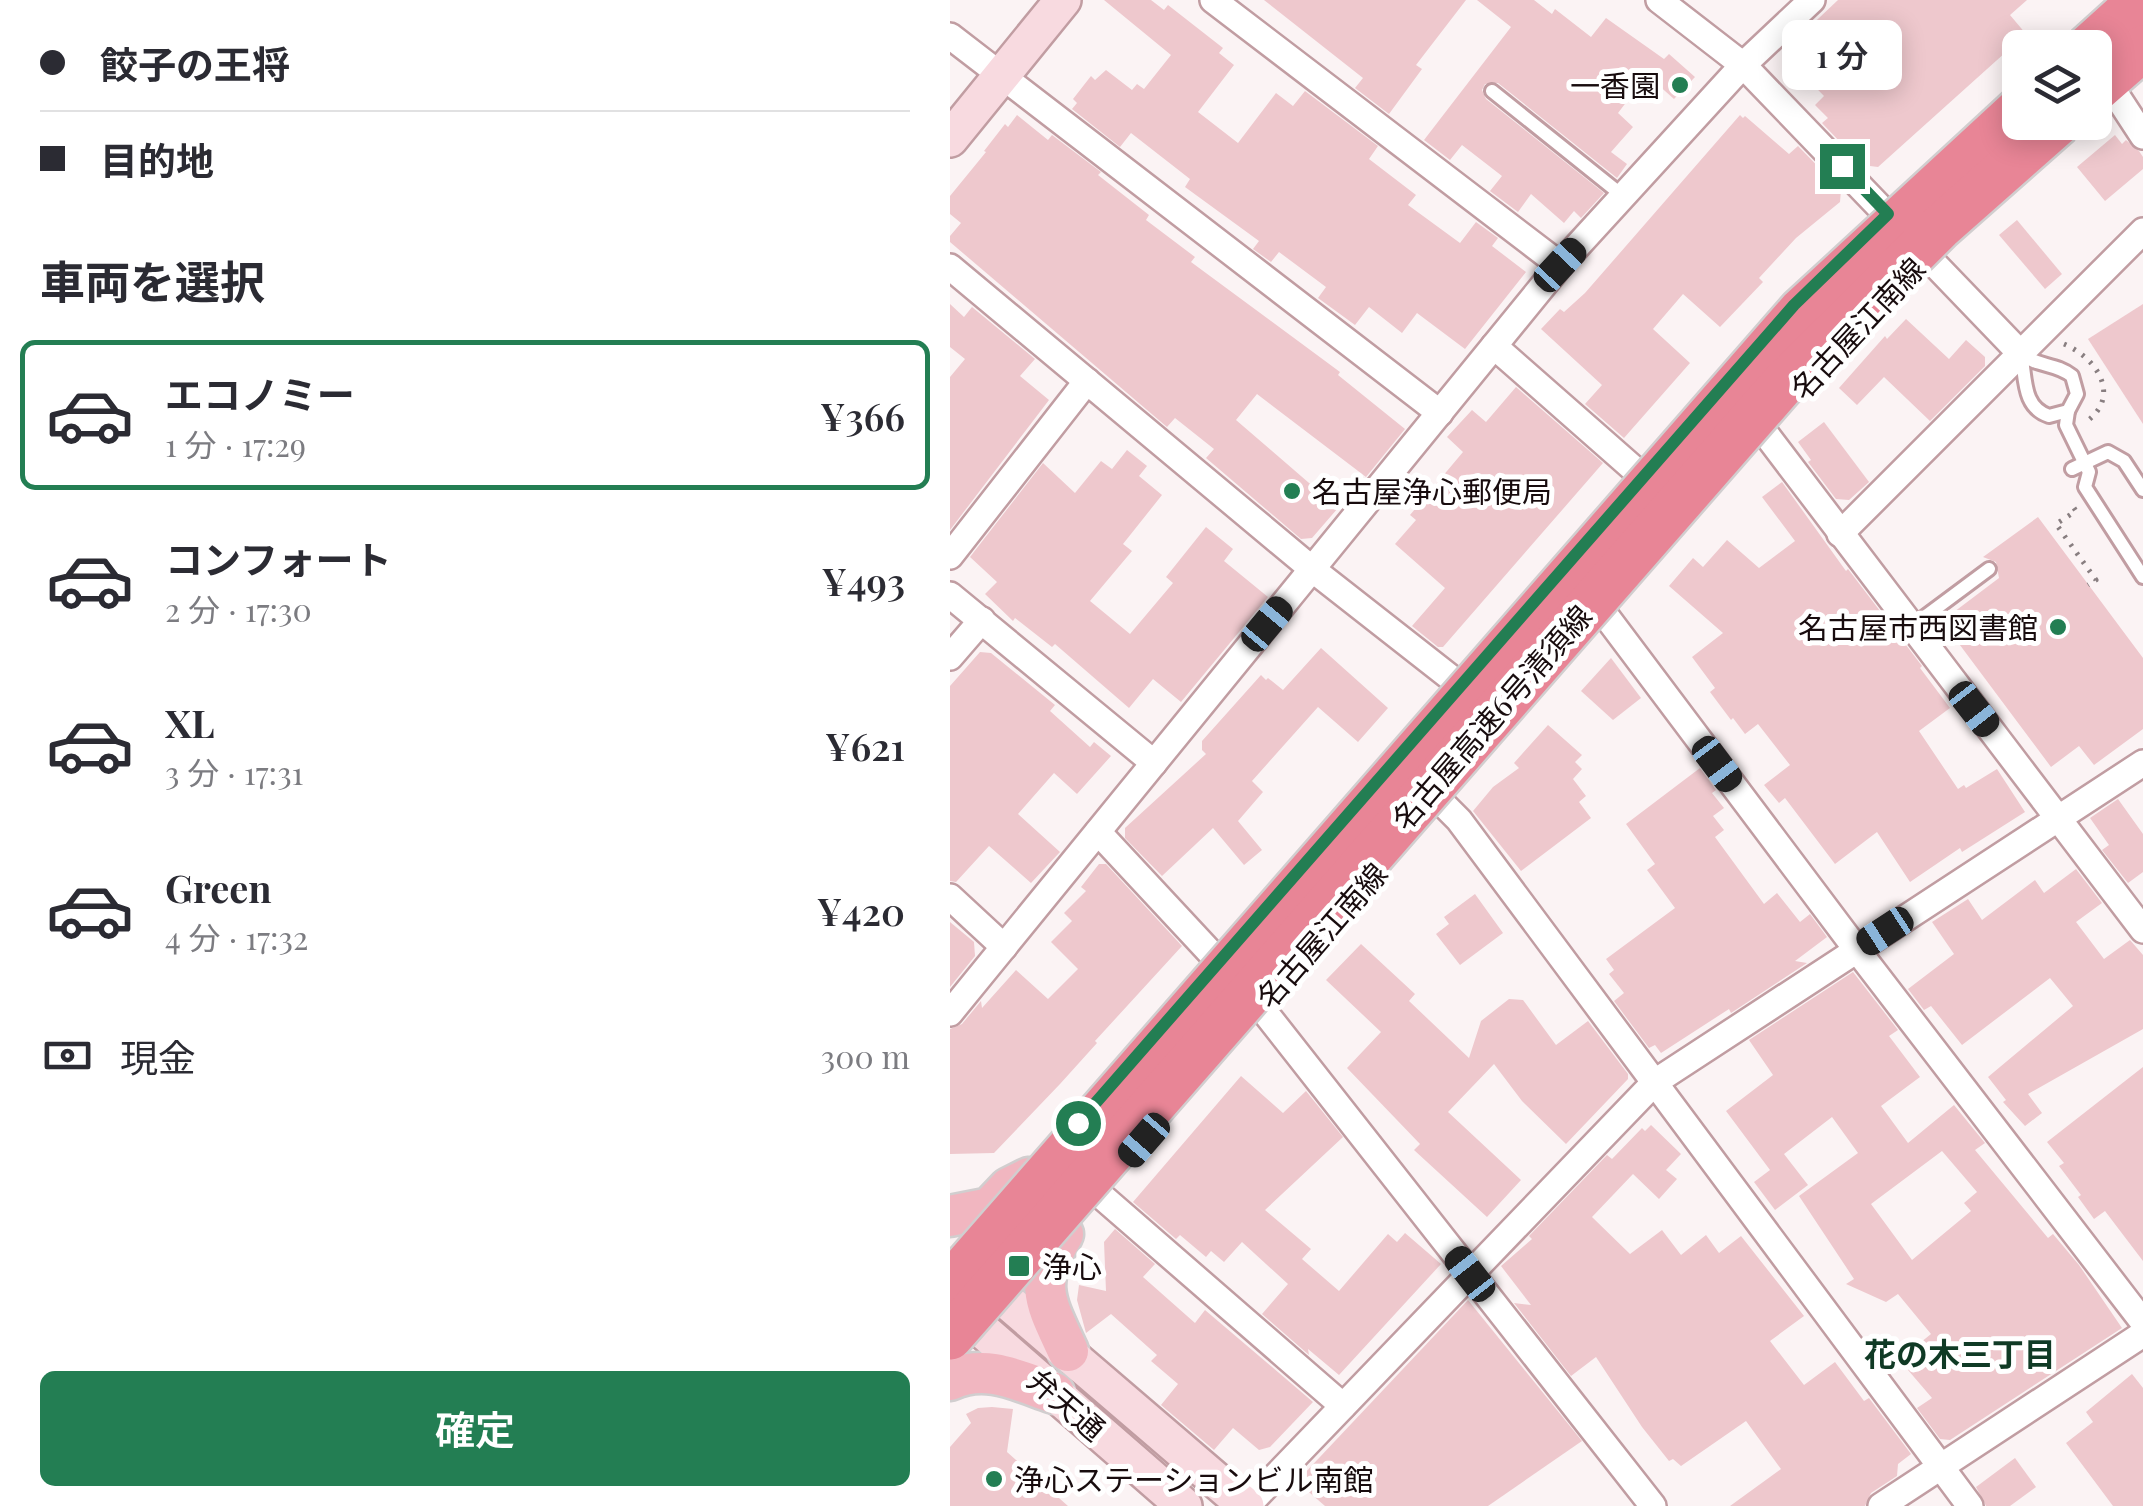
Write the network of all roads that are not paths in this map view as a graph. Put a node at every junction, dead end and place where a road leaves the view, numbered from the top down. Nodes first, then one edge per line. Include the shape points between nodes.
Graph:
1 (1063, 0) edge
2 (1212, 0) edge
3 (1659, 0) edge
4 (1812, 0) edge
5 (2128, 0) edge
6 (2141, 0) edge
7 (2094, 30) edge
8 (2108, 30) edge
9 (950, 36) edge
10 (2143, 48) edge
11 (2143, 60) edge
12 (1743, 65) junction
13 (1001, 76) junction
14 (2112, 80) edge
15 (2112, 84) edge
16 (1492, 92) dead end
17 (2112, 105) edge
18 (2002, 112) edge
19 (2002, 126) edge
20 (2143, 136) edge
21 (950, 138) edge
22 (2038, 140) edge
23 (2052, 140) edge
24 (1623, 197) junction
25 (1888, 214) junction
26 (2143, 231) edge
27 (1926, 254) junction
28 (1560, 265) junction
29 (950, 267) edge
30 (1494, 346) junction
31 (2020, 354) junction
32 (1087, 381) junction
33 (2068, 410) junction
34 (1440, 413) junction
35 (1762, 429) junction
36 (2078, 465) junction
37 (1643, 476) junction
38 (2143, 490) edge
39 (1840, 534) junction
40 (950, 556) edge
41 (1312, 569) junction
42 (1989, 569) dead end
43 (2143, 576) edge
44 (950, 594) edge
45 (1600, 608) junction
46 (982, 620) junction
47 (1911, 627) junction
48 (950, 657) edge
49 (1460, 685) junction
50 (1154, 763) junction
51 (2143, 763) edge
52 (1437, 798) junction
53 (2058, 818) junction
54 (1098, 832) junction
55 (950, 897) edge
56 (2143, 930) edge
57 (1004, 947) junction
58 (1857, 950) junction
59 (1218, 961) junction
60 (1260, 1006) junction
61 (950, 1013) edge
62 (1654, 1082) junction
63 (1030, 1177) junction
64 (1098, 1194) junction
65 (950, 1216) edge
66 (1063, 1236) junction
67 (952, 1267) edge
68 (1470, 1274) junction
69 (950, 1302) edge
70 (979, 1322) edge
71 (2143, 1322) edge
72 (2143, 1334) edge
73 (1068, 1351) junction
74 (950, 1364) edge
75 (950, 1380) edge
76 (1054, 1393) junction
77 (1343, 1406) junction
78 (1941, 1467) junction
79 (1184, 1506) edge
80 (1247, 1506) edge
81 (1653, 1506) edge
82 (1881, 1506) edge
83 (1970, 1506) edge

1 - 13 street
2 - 28 street
3 - 12 street
4 - 12 street
5 - 7 main road
6 - 8 highway
9 - 13 street
10 - 14 highway
11 - 15 main road
12 - 24 street
12 - 25 street
13 - 21 street
13 - 34 street
16 - 24 lane
17 - 20 street
18 - 25 main road, 名古屋江南線
19 - 67 highway, 名古屋高速6号清須線, bridge via 1802,311
22 - 70 highway, 名古屋高速6号清須線, bridge via 1939,228 1784,384
23 - 27 main road, 名古屋江南線
24 - 28 street
25 - 27 street
25 - 37 main road, 名古屋江南線 via 1794,305
26 - 31 street
27 - 31 street
27 - 35 main road, 名古屋江南線
28 - 30 street
29 - 32 street
30 - 34 street
30 - 37 street
31 - 33 lane via 2033,406 2049,416
31 - 33 lane via 2072,376 2077,394
31 - 39 street
32 - 40 street
32 - 41 street
33 - 36 lane
34 - 41 street
35 - 39 street
35 - 45 main road, 名古屋江南線
36 - 38 lane via 2108,452 2124,461
36 - 43 lane via 2089,472 2086,486
37 - 49 main road, 名古屋江南線
39 - 47 street
41 - 49 street
41 - 50 street
42 - 47 lane
44 - 46 street
45 - 52 main road, 名古屋江南線
45 - 58 street
46 - 48 street
46 - 50 street
47 - 53 street
49 - 59 main road, 名古屋江南線
50 - 54 street
51 - 53 street
52 - 60 main road, 名古屋江南線
52 - 62 street
53 - 56 street
53 - 58 street
54 - 57 street
54 - 59 street
55 - 57 street
57 - 61 street
58 - 62 street
58 - 71 street
59 - 60 street
59 - 63 main road, 名古屋江南線
60 - 64 main road, 名古屋江南線
60 - 68 street
62 - 68 street
62 - 78 street
63 - 65 main road via 990,1208
63 - 67 main road, 名古屋江南線
64 - 66 main road, 名古屋江南線
64 - 77 street
66 - 70 main road, 名古屋江南線
66 - 73 main road via 1047,1262 1045,1291
67 - 70 street
68 - 77 street
68 - 81 street
69 - 70 street, 弁天通
70 - 73 street
70 - 74 main road, 名古屋江南線
70 - 76 street, 弁天通
72 - 78 street
73 - 80 street
75 - 76 main road via 990,1372
76 - 79 street, 弁天通
77 - 80 street
78 - 82 street
78 - 83 street

